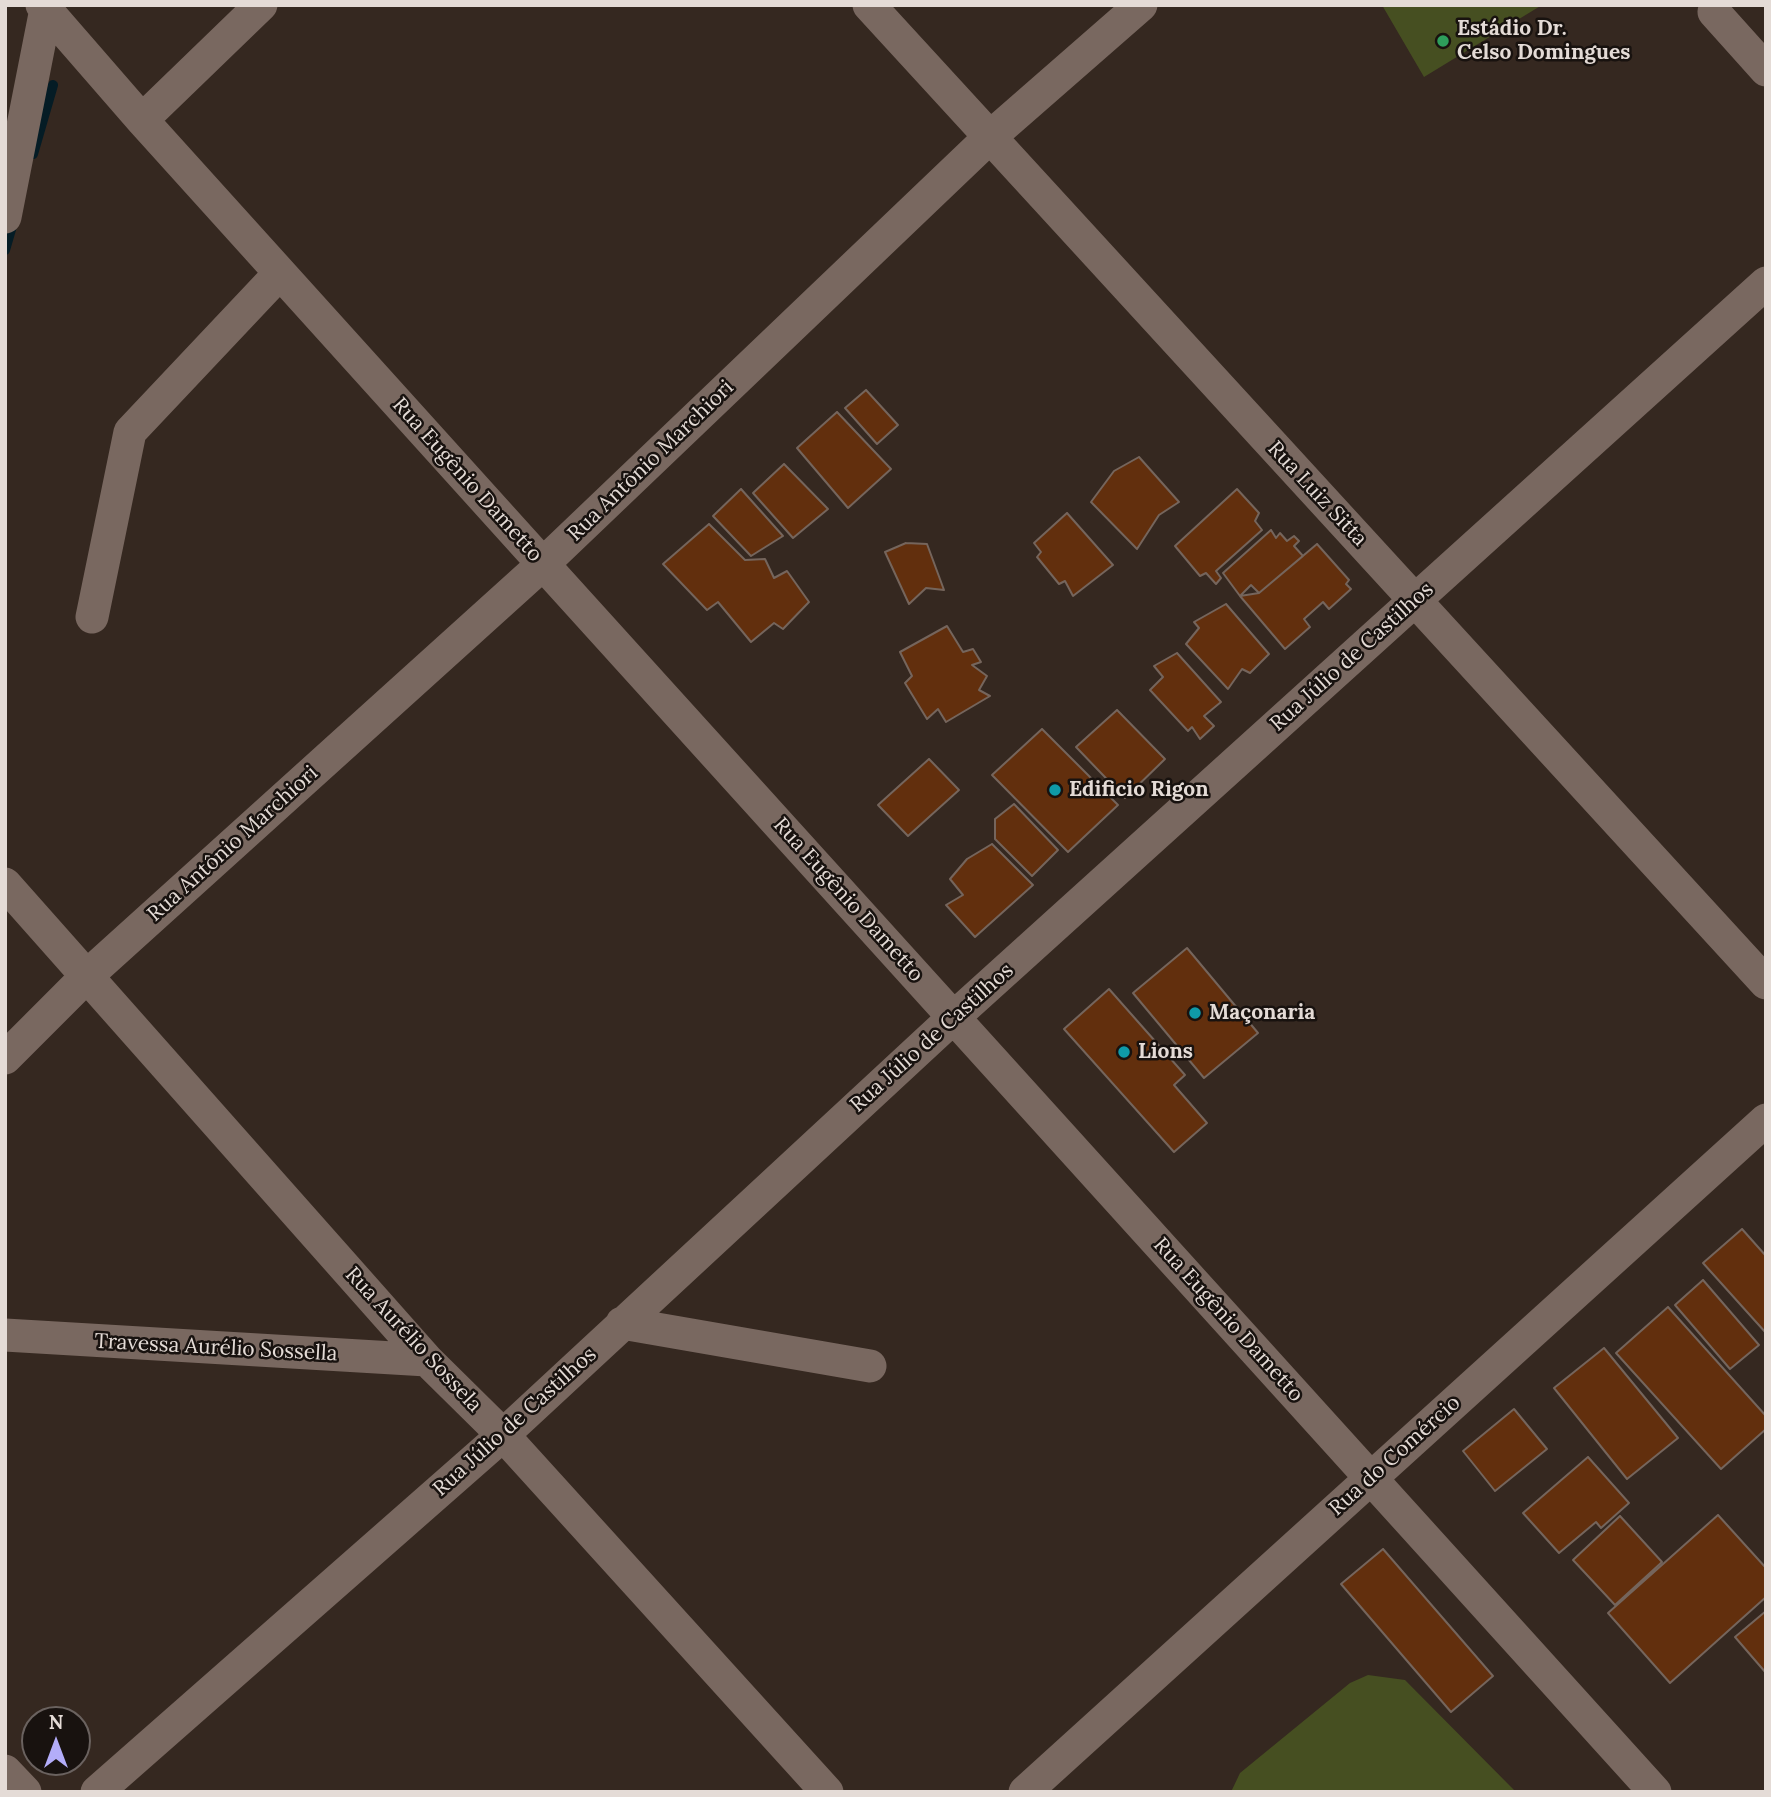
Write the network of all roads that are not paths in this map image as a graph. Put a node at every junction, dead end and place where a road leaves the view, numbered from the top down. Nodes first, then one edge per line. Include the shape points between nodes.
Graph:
1 (261, 5) edge
2 (869, 5) edge
3 (1141, 5) edge
4 (44, 7) edge
5 (1714, 12) dead end
6 (1766, 70) edge
7 (142, 120) junction
8 (990, 137) junction
9 (5, 217) edge
10 (280, 273) junction
11 (1766, 283) edge
12 (543, 564) junction
13 (1415, 601) junction
14 (92, 617) dead end
15 (5, 884) edge
16 (88, 975) junction
17 (1766, 983) edge
18 (954, 1017) junction
19 (5, 1058) edge
20 (1766, 1120) edge
21 (622, 1323) junction
22 (5, 1335) edge
23 (427, 1360) junction
24 (870, 1366) dead end
25 (503, 1435) junction
26 (1371, 1478) junction
27 (5, 1771) edge
28 (25, 1792) edge
29 (97, 1792) edge
30 (827, 1792) edge
31 (1025, 1792) edge
32 (1655, 1792) edge

1 - 7 street
2 - 8 street, Rua Luiz Sitta
3 - 8 street, Rua Antônio Marchiori
4 - 7 street, Rua Eugênio Dametto
4 - 9 street
5 - 6 street
7 - 10 street, Rua Eugênio Dametto
8 - 12 street, Rua Antônio Marchiori
8 - 13 street, Rua Luiz Sitta
10 - 12 street, Rua Eugênio Dametto
10 - 14 street via 130,432
11 - 13 street, Rua Júlio de Castilhos
12 - 16 street, Rua Antônio Marchiori
12 - 18 street, Rua Eugênio Dametto
13 - 17 street, Rua Luiz Sitta
13 - 18 street, Rua Júlio de Castilhos
15 - 16 street, Rua Aurélio Sossela
16 - 19 street, Rua Antônio Marchiori
16 - 23 street, Rua Aurélio Sossela
18 - 21 street, Rua Júlio de Castilhos
18 - 26 street, Rua Eugênio Dametto
20 - 26 street, Rua do Comércio
21 - 24 street
21 - 25 street, Rua Júlio de Castilhos
22 - 23 street, Travessa Aurélio Sossella
23 - 25 street, Rua Aurélio Sossela
25 - 29 street, Rua Júlio de Castilhos
25 - 30 street, Rua Aurélio Sossela
26 - 31 street, Rua do Comércio
26 - 32 street, Rua Eugênio Dametto
27 - 28 street

